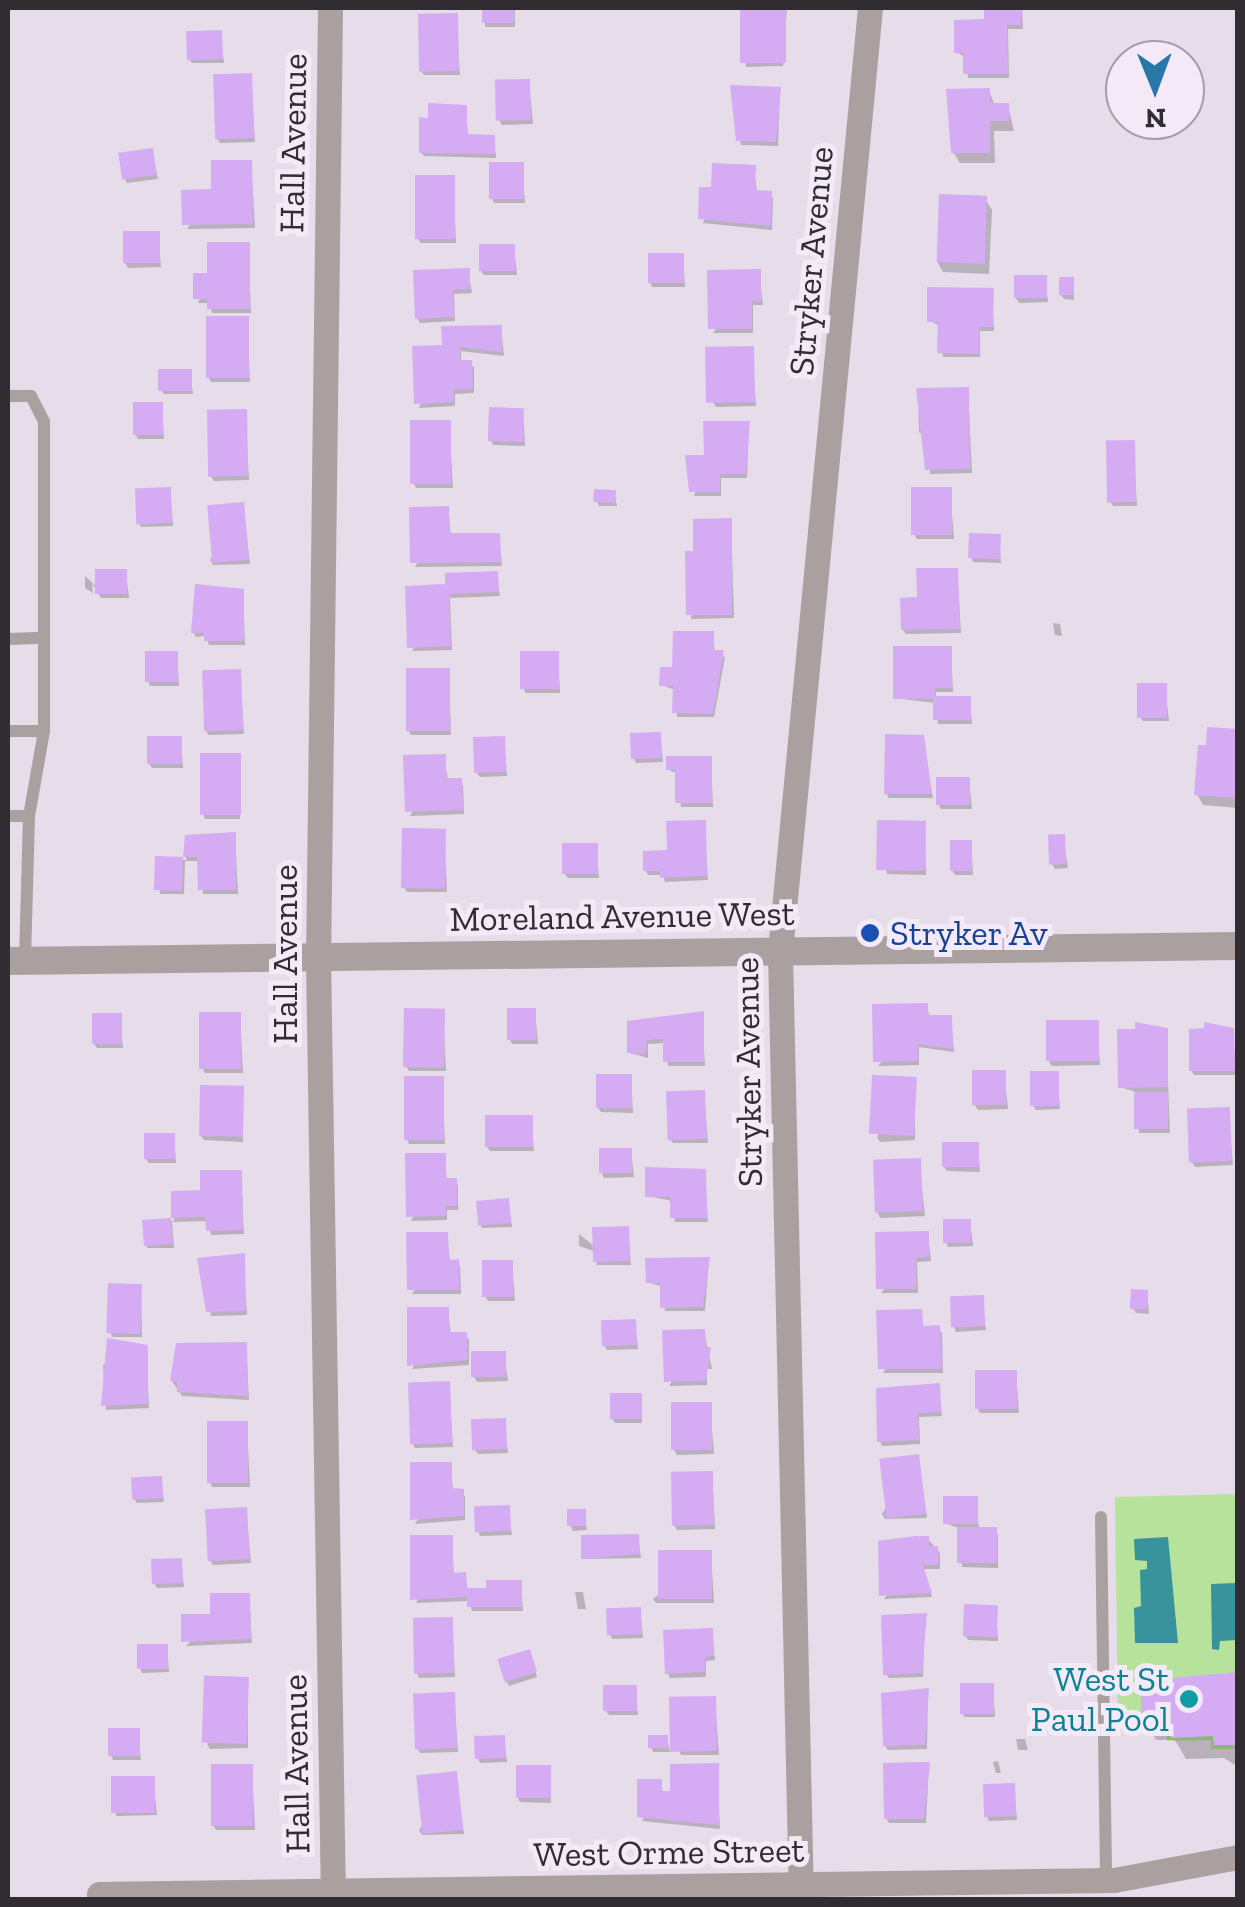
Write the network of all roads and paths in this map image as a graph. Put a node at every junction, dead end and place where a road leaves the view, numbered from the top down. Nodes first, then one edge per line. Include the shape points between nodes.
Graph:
1 (330, 8) edge
2 (870, 8) edge
3 (8, 396) edge
4 (44, 638) junction
5 (8, 639) edge
6 (8, 731) edge
7 (44, 731) junction
8 (8, 816) edge
9 (28, 816) junction
10 (1238, 946) edge
11 (780, 951) junction
12 (318, 957) junction
13 (16, 961) edge
14 (1100, 1517) dead end
15 (1238, 1856) edge
16 (1106, 1880) junction
17 (801, 1892) edge
18 (100, 1894) dead end
19 (333, 1896) edge

1 - 12 street, Hall Avenue
2 - 11 street, Stryker Avenue
3 - 4 lane via 31,396 44,422
4 - 5 lane
4 - 7 lane
6 - 7 lane
7 - 9 lane
8 - 9 lane
9 - 13 lane
10 - 11 street, Moreland Avenue West
11 - 12 street, Moreland Avenue West
11 - 17 street, Stryker Avenue
12 - 13 street, Moreland Avenue West
12 - 19 street, Hall Avenue
14 - 16 lane
15 - 16 street, West Orme Street
16 - 17 street, West Orme Street
17 - 19 street, West Orme Street
18 - 19 street, West Orme Street

